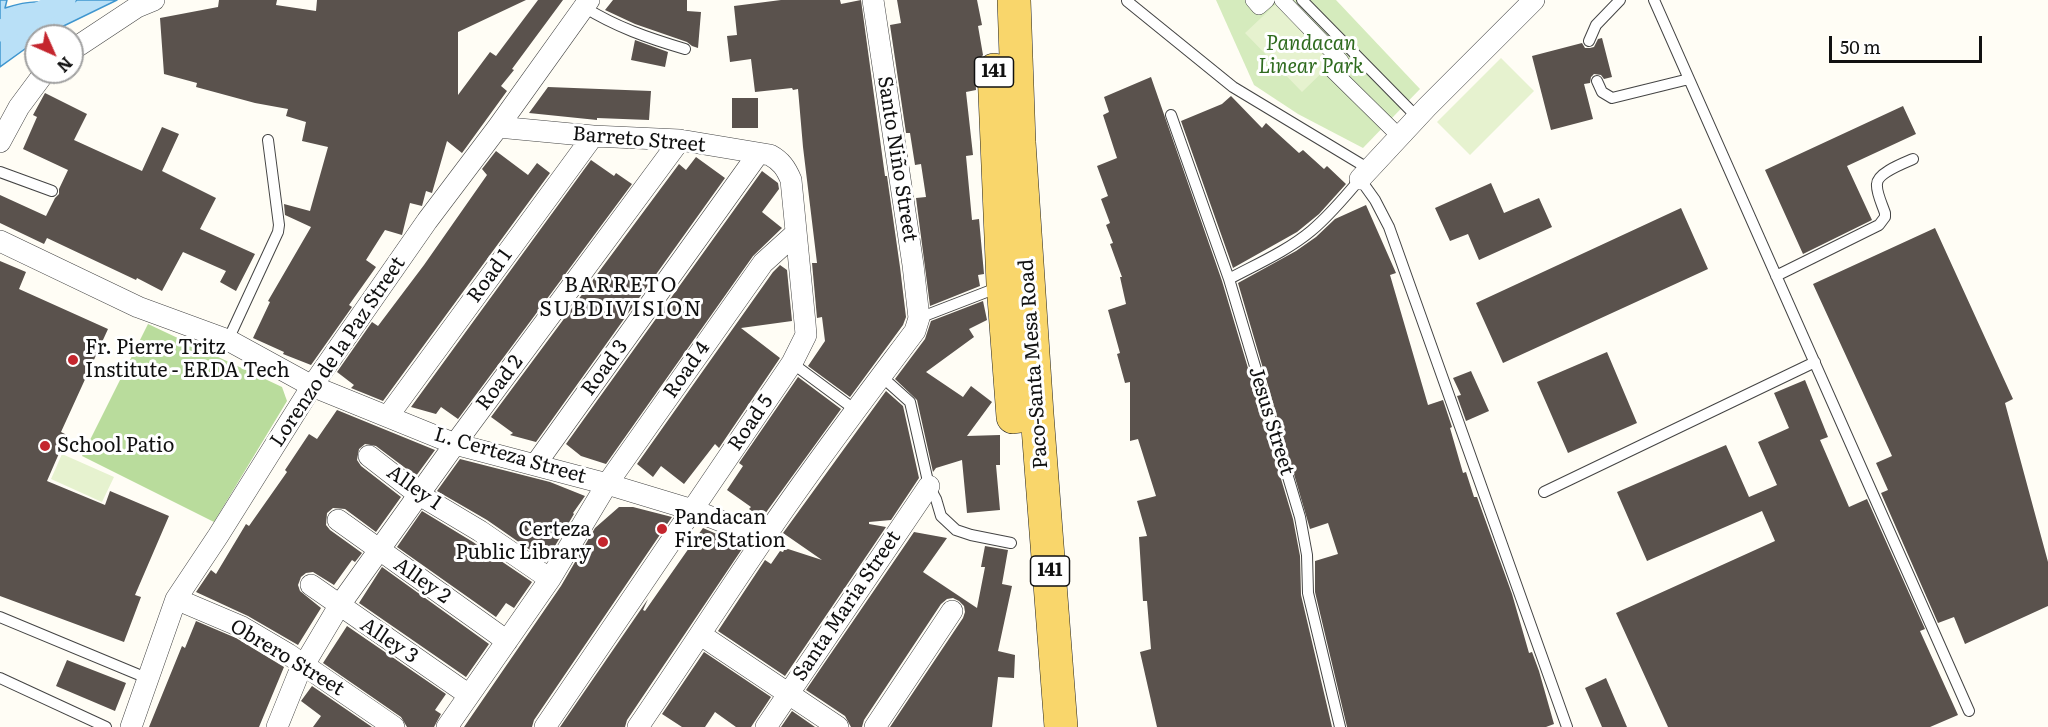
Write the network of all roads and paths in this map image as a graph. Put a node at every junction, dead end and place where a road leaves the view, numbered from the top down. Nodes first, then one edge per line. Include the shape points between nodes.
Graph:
1 (153, 0) edge
2 (873, 0) edge
3 (992, 0) edge
4 (1014, 0) edge
5 (1253, 0) edge
6 (1267, 0) edge
7 (1282, 0) edge
8 (1302, 0) edge
9 (1534, 0) edge
10 (1620, 0) edge
11 (1654, 0) edge
12 (1127, 1) edge
13 (586, 3) edge
14 (1589, 41) dead end
15 (84, 42) edge
16 (685, 49) dead end
17 (1689, 79) junction
18 (1597, 81) dead end
19 (36, 84) edge
20 (1171, 115) dead end
21 (1417, 117) junction
22 (498, 127) junction
23 (593, 136) junction
24 (1399, 136) junction
25 (268, 140) dead end
26 (680, 140) junction
27 (0, 142) edge
28 (758, 154) junction
29 (1913, 159) dead end
30 (0, 172) edge
31 (1364, 174) junction
32 (52, 191) dead end
33 (795, 234) junction
34 (0, 241) edge
35 (1776, 276) junction
36 (1229, 279) junction
37 (989, 291) dead end
38 (919, 318) junction
39 (806, 335) joint
40 (228, 340) junction
41 (1815, 362) junction
42 (792, 363) junction
43 (881, 376) junction
44 (312, 386) junction
45 (854, 410) junction
46 (1025, 415) junction
47 (388, 416) junction
48 (455, 444) junction
49 (369, 456) dead end
50 (535, 465) junction
51 (606, 484) junction
52 (929, 486) junction
53 (1544, 492) dead end
54 (418, 494) junction
55 (693, 510) junction
56 (338, 520) dead end
57 (764, 538) junction
58 (1011, 543) dead end
59 (378, 550) junction
60 (550, 579) junction
61 (310, 585) dead end
62 (176, 599) junction
63 (339, 606) junction
64 (952, 611) dead end
65 (0, 617) edge
66 (701, 635) junction
67 (507, 640) junction
68 (304, 664) junction
69 (0, 678) edge
70 (149, 680) junction
71 (788, 694) junction
72 (469, 695) junction
73 (1969, 711) dead end
74 (106, 727) edge
75 (131, 727) edge
76 (277, 727) edge
77 (394, 727) edge
78 (447, 727) edge
79 (545, 727) edge
80 (638, 727) edge
81 (766, 727) edge
82 (838, 727) edge
83 (875, 727) edge
84 (1061, 727) edge
85 (1340, 727) edge
86 (1567, 727) edge

1 - 15 street
2 - 38 street, Santo Niño Street
3 - 46 main road, Paco-Santa Mesa Road / 141 via 1001,249
4 - 46 main road, Paco-Santa Mesa Road / 141
5 - 6 street via 1259,8
7 - 24 street via 1341,61 1332,70
8 - 21 lane
9 - 21 street
10 - 14 lane via 1596,25
11 - 17 lane
12 - 31 lane via 1233,87
13 - 16 lane via 607,21 637,35
13 - 22 street, Lorenzo de la Paz Street
17 - 18 lane via 1612,98 1602,92
17 - 35 lane
19 - 27 street
20 - 36 lane, Jesus Street
21 - 24 street
22 - 23 street, Barreto Street
22 - 44 street, Lorenzo de la Paz Street
23 - 26 street, Barreto Street
23 - 47 street, Road 1
24 - 31 street
25 - 40 lane via 278,232
26 - 28 street, Barreto Street
26 - 48 street, Road 2
28 - 33 street, Barreto Street via 776,158 787,171
28 - 50 street, Road 3
29 - 35 lane via 1877,180 1885,213 1883,222
30 - 32 lane
31 - 36 lane via 1309,232
31 - 86 lane via 1389,227
33 - 39 street, Barreto Street
33 - 51 street, Road 4 via 763,263
34 - 40 street, L. Certeza Street via 138,307
35 - 41 lane
36 - 85 lane, Jesus Street via 1306,539 1308,593
37 - 38 lane
38 - 43 street via 915,331
39 - 42 street, Road 5
40 - 44 street, L. Certeza Street
41 - 53 lane
41 - 73 lane
42 - 45 lane
42 - 55 street, Road 5
43 - 45 street
43 - 52 lane via 910,402
44 - 47 street, L. Certeza Street
44 - 62 street, Lorenzo de la Paz Street
45 - 57 street
46 - 84 main road, Paco-Santa Mesa Road / 141
47 - 48 street, L. Certeza Street
48 - 50 street, L. Certeza Street
48 - 54 street, Road 2
49 - 54 street, Alley 1
50 - 51 street, L. Certeza Street
51 - 55 street, L. Certeza Street
51 - 60 street
52 - 58 lane via 947,523 971,536
52 - 71 street, Santa Maria Street
54 - 59 street, Road 2
54 - 60 street, Alley 1
55 - 57 street, L. Certeza Street
55 - 79 street
56 - 59 street, Alley 2
57 - 66 street
59 - 63 street, Road 2
59 - 67 street, Alley 2
60 - 67 street
61 - 63 street, Alley 3
62 - 68 street, Obrero Street via 242,627
62 - 70 street, Lorenzo de la Paz Street
63 - 68 street, Road 2
63 - 72 street, Alley 3
64 - 83 street
65 - 70 lane
66 - 71 street
66 - 80 street
67 - 72 street
68 - 76 street, Road 2
68 - 77 street, Obrero Street
69 - 74 lane
70 - 75 street, Lorenzo de la Paz Street
71 - 81 street, Santa Maria Street
71 - 82 street
72 - 78 street

